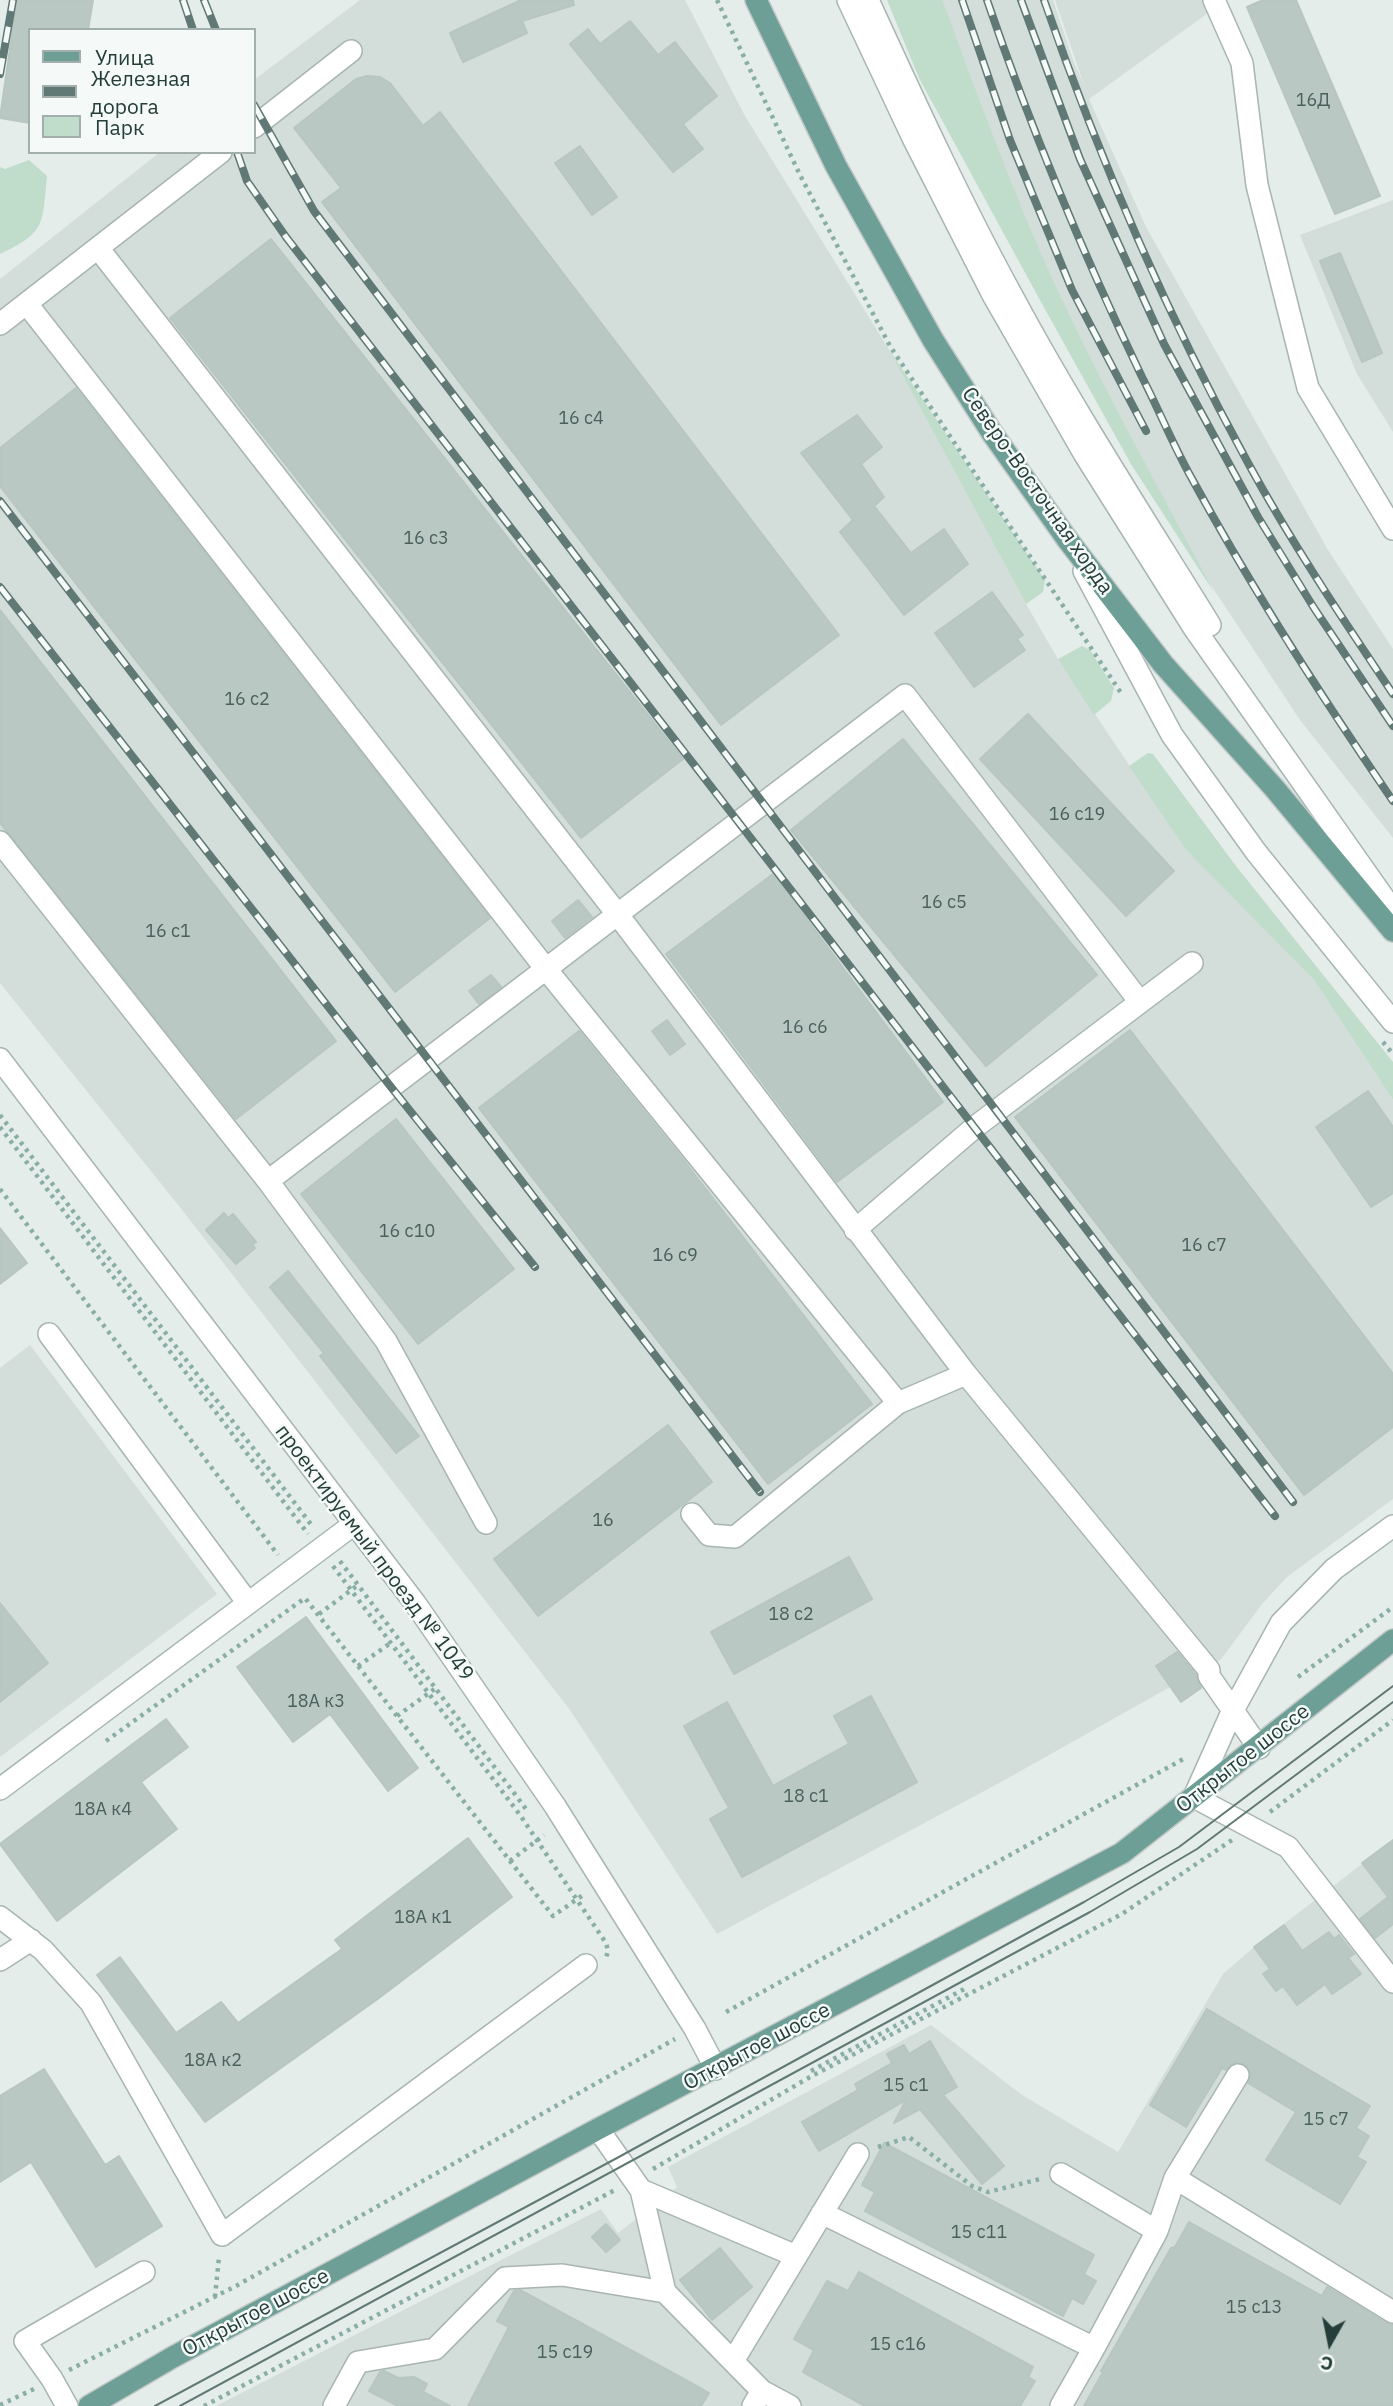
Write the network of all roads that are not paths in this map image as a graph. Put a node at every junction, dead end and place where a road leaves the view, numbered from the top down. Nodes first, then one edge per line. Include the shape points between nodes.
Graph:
1 (756, 0) edge
2 (848, 0) edge
3 (868, 0) edge
4 (1214, 0) edge
5 (351, 51) dead end
6 (256, 125) edge
7 (218, 154) edge
8 (98, 247) junction
9 (27, 304) junction
10 (0, 324) edge
11 (1393, 529) edge
12 (1067, 539) junction
13 (1210, 625) dead end
14 (0, 842) edge
15 (1393, 911) edge
16 (618, 915) junction
17 (1393, 931) edge
18 (1192, 963) dead end
19 (546, 970) junction
20 (1140, 1002) junction
21 (1385, 1028) edge
22 (0, 1059) edge
23 (268, 1181) junction
24 (855, 1230) junction
25 (49, 1334) dead end
26 (966, 1374) junction
27 (898, 1404) junction
28 (692, 1514) dead end
29 (486, 1523) dead end
30 (354, 1524) junction
31 (1393, 1526) edge
32 (248, 1603) junction
33 (1393, 1640) edge
34 (1232, 1712) junction
35 (1259, 1748) junction
36 (0, 1789) edge
37 (1194, 1797) junction
38 (0, 1917) edge
39 (31, 1940) junction
40 (0, 1960) edge
41 (592, 1965) road end
42 (1393, 1982) edge
43 (716, 2069) junction
44 (1238, 2076) dead end
45 (598, 2129) junction
46 (858, 2154) road end
47 (1061, 2174) road end
48 (1175, 2178) junction
49 (637, 2186) junction
50 (822, 2213) junction
51 (1157, 2231) junction
52 (796, 2256) junction
53 (144, 2272) dead end
54 (665, 2292) junction
55 (1393, 2312) edge
56 (1094, 2348) junction
57 (733, 2361) junction
58 (758, 2398) edge
59 (67, 2406) edge
60 (89, 2406) edge
61 (334, 2406) edge
62 (790, 2406) edge
63 (1061, 2406) edge

1 - 12 main road, Северо-Восточная хорда via 836,166 933,340
2 - 15 street via 993,295 1084,455 1194,628
3 - 13 street via 1009,292
4 - 11 street via 1242,63 1257,185 1308,388
5 - 6 street
7 - 8 street
8 - 9 street
8 - 16 street
9 - 10 street
9 - 19 street
12 - 17 main road, Северо-Восточная хорда via 1163,664
12 - 21 street via 1172,735
14 - 23 street
16 - 19 street
16 - 20 street via 905,695
16 - 24 street
18 - 20 street
19 - 23 street
19 - 27 street
20 - 24 street via 975,1127
22 - 30 street, проектируемый проезд № 1049
23 - 29 street via 386,1341
24 - 26 street
25 - 32 street
26 - 27 street
26 - 34 street via 1209,1670
27 - 28 street via 735,1537 709,1535
30 - 32 street
30 - 43 street, проектируемый проезд № 1049 via 415,1603 555,1806
31 - 34 street via 1334,1569 1281,1623
32 - 36 street
33 - 35 main road, Открытое шоссе
34 - 35 street
34 - 37 street
35 - 37 main road, Открытое шоссе
37 - 42 street via 1287,1847
37 - 43 main road, Открытое шоссе via 1122,1853
38 - 39 street
39 - 40 street
39 - 41 street via 91,2003 222,2235
43 - 45 main road, Открытое шоссе
44 - 48 street
45 - 49 street
45 - 60 main road, Открытое шоссе
46 - 50 street
47 - 51 street
48 - 51 street
48 - 55 street
49 - 52 street
49 - 54 street
50 - 52 street
50 - 56 street
51 - 56 street
52 - 57 street
53 - 59 street via 25,2341
54 - 57 street
54 - 61 street via 562,2275 505,2278 435,2348 358,2362
56 - 63 street
57 - 58 street
58 - 62 street

